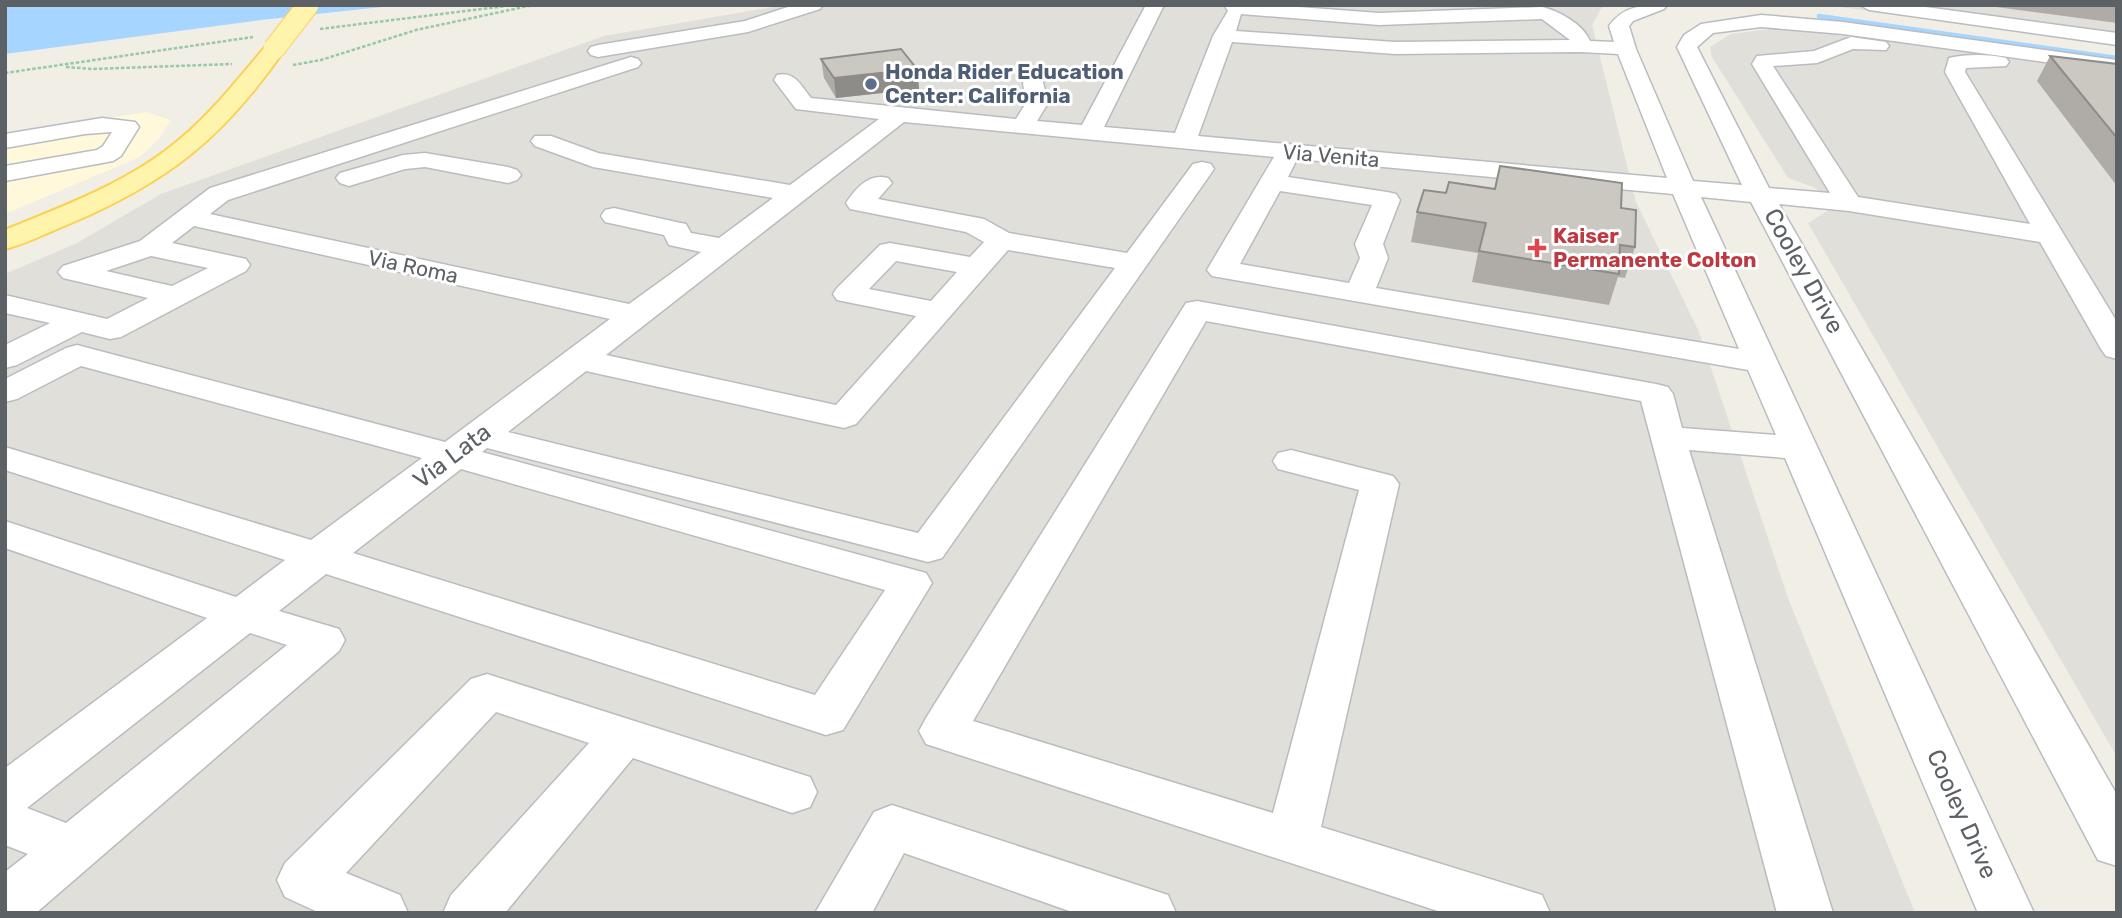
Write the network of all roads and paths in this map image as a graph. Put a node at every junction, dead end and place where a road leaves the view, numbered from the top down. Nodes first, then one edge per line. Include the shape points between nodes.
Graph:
1 (309, 5) edge
2 (814, 5) edge
3 (1155, 5) edge
4 (1658, 5) edge
5 (1786, 5) edge
6 (1869, 5) edge
7 (1234, 7) edge
8 (1708, 11) dead end
9 (1738, 23) junction
10 (1223, 36) junction
11 (2117, 39) edge
12 (1581, 46) junction
13 (1626, 49) junction
14 (2117, 51) edge
15 (1926, 54) dead end
16 (631, 63) dead end
17 (2117, 66) edge
18 (2117, 79) edge
19 (785, 80) dead end
20 (1034, 83) dead end
21 (526, 97) junction
22 (899, 115) junction
23 (1022, 127) junction
24 (1089, 133) junction
25 (5, 141) edge
26 (543, 141) dead end
27 (1289, 152) junction
28 (1193, 155) junction
29 (5, 174) edge
30 (508, 176) dead end
31 (1272, 182) junction
32 (879, 183) dead end
33 (325, 186) dead end
34 (1684, 189) junction
35 (796, 194) junction
36 (1763, 196) junction
37 (1849, 203) junction
38 (264, 206) dead end
39 (614, 216) dead end
40 (189, 217) junction
41 (219, 224) junction
42 (2050, 235) junction
43 (5, 240) edge
44 (1001, 240) junction
45 (149, 247) junction
46 (726, 247) junction
47 (1134, 264) junction
48 (976, 267) junction
49 (1359, 294) junction
50 (176, 296) junction
51 (5, 304) edge
52 (937, 312) junction
53 (636, 316) junction
54 (79, 321) junction
55 (2117, 349) edge
56 (6, 356) edge
57 (579, 359) junction
58 (1761, 362) junction
59 (5, 392) edge
60 (1667, 438) junction
61 (466, 445) junction
62 (1799, 449) junction
63 (5, 458) edge
64 (1291, 461) dead end
65 (5, 534) edge
66 (318, 557) junction
67 (243, 615) junction
68 (624, 736) junction
69 (792, 792) dead end
70 (9, 794) edge
71 (1292, 841) junction
72 (2117, 844) edge
73 (72, 848) junction
74 (5, 905) edge
75 (380, 913) edge
76 (471, 913) edge
77 (843, 913) edge
78 (1148, 913) edge
79 (1522, 913) edge
80 (1805, 913) edge
81 (2006, 913) edge

1 - 43 main road, bridge via 189,145 85,207
2 - 21 street via 748,26 600,50
3 - 24 street
4 - 13 street, Cooley Drive via 1626,17 1619,26
5 - 14 street
6 - 11 street
7 - 10 street
7 - 12 street via 1379,19 1542,13 1552,15 1580,38
8 - 9 street
9 - 17 street, Cooley Drive via 1843,28
9 - 36 street, Cooley Drive via 1708,28 1687,47
10 - 12 street via 1395,48
10 - 28 street
12 - 13 street
13 - 34 street, Cooley Drive
15 - 37 street via 1850,43 1817,57 1762,64
16 - 21 street
18 - 42 street via 1990,60 1956,62 1955,72
19 - 22 street, Via Venita via 804,104
20 - 23 street via 1037,103
21 - 40 street via 219,194
22 - 23 street, Via Venita
22 - 35 street, Via Lata
23 - 24 street, Via Venita
24 - 28 street, Via Venita
25 - 29 street via 119,124 127,127 104,156
26 - 35 street via 593,160
27 - 28 street, Via Venita
27 - 31 street
27 - 34 street, Via Venita
28 - 47 street
30 - 33 street via 425,160 381,167
31 - 49 street via 1387,200 1369,244 1374,258
31 - 49 street via 1223,270
32 - 44 street via 859,203 974,225
34 - 36 street, Via Venita
34 - 58 street, Cooley Drive
35 - 46 street, Via Lata
36 - 37 street, Via Venita
36 - 72 street, Cooley Drive
37 - 42 street, Via Venita
38 - 41 street
39 - 46 street via 676,230 679,239
40 - 41 street, Via Roma
40 - 45 street
41 - 53 street, Via Roma
42 - 55 street
44 - 47 street
44 - 48 street
45 - 50 street via 236,265
45 - 50 street via 73,272
46 - 53 street, Via Lata
47 - 61 street via 928,549
48 - 52 street
48 - 52 street via 890,251 848,294
49 - 58 street
50 - 54 street via 110,330
51 - 54 street
52 - 57 street via 844,417
53 - 57 street, Via Lata
54 - 56 street
57 - 61 street, Via Lata
58 - 62 street, Cooley Drive
59 - 61 street via 77,355
60 - 62 street
60 - 71 street via 1656,394 1197,310 943,731
60 - 80 street
61 - 66 street, Via Lata
61 - 66 street via 911,583 826,717
62 - 81 street, Cooley Drive
63 - 66 street
64 - 71 street via 1380,484
65 - 67 street
66 - 67 street, Via Lata
67 - 70 street, Via Lata
67 - 73 street via 323,640
68 - 69 street
68 - 75 street via 487,691 303,880
68 - 76 street
70 - 73 street
71 - 79 street
73 - 74 street
77 - 78 street via 892,827

